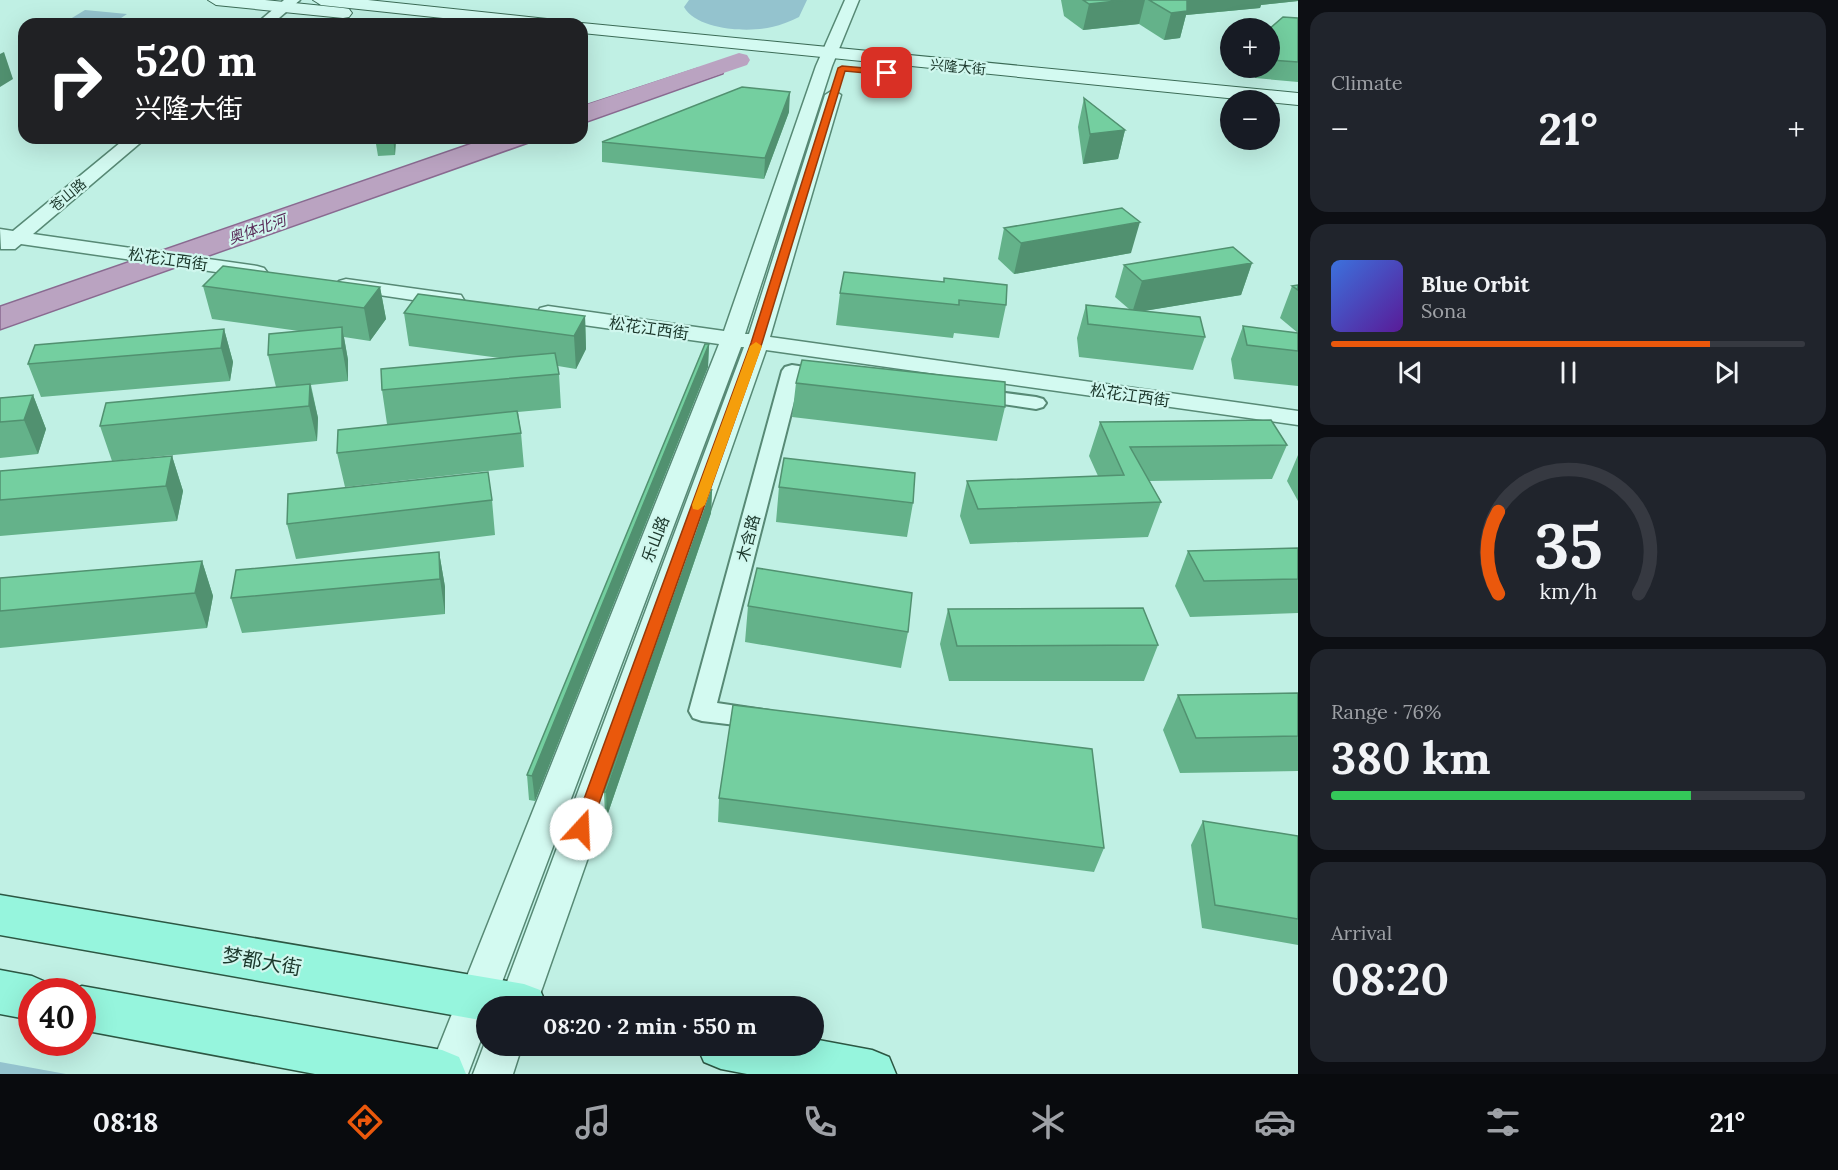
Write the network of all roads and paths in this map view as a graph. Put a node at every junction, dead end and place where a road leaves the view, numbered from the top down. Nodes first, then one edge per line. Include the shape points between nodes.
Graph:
1 (216, 0) edge
2 (321, 0) edge
3 (294, 3) edge
4 (859, 3) edge
5 (272, 18) edge
6 (280, 18) edge
7 (399, 18) edge
8 (490, 18) edge
9 (588, 29) edge
10 (588, 40) edge
11 (836, 61) junction
12 (1298, 99) edge
13 (1220, 105) edge
14 (1280, 111) edge
15 (1298, 113) edge
16 (117, 144) edge
17 (129, 144) edge
18 (4, 240) edge
19 (282, 275) edge
20 (329, 282) edge
21 (471, 303) edge
22 (531, 311) edge
23 (745, 341) junction
24 (850, 378) edge
25 (955, 392) edge
26 (1036, 403) dead end
27 (1298, 418) edge
28 (781, 720) edge
29 (0, 915) edge
30 (0, 992) edge
31 (18, 995) edge
32 (514, 996) edge
33 (514, 996) edge
34 (476, 1006) edge
35 (96, 1011) edge
36 (476, 1045) edge
37 (497, 1056) edge
38 (775, 1056) edge
39 (442, 1074) edge
40 (448, 1074) edge
41 (493, 1074) edge
42 (872, 1074) edge

1 - 3 main road
2 - 8 main road
3 - 5 street
3 - 6 street
3 - 7 main road
4 - 11 street, 乐山路
9 - 11 main road, 兴隆大街
10 - 11 main road, 兴隆大街
11 - 12 main road, 兴隆大街
11 - 13 main road, 兴隆大街
11 - 23 street, 乐山路
14 - 15 main road
16 - 18 street, 苍山路
17 - 18 street, 苍山路
18 - 19 street, 松花江西街
20 - 21 street
22 - 23 street, 松花江西街
23 - 27 street, 松花江西街
23 - 32 street, 乐山路
23 - 33 street, 乐山路
24 - 28 street, 木含路 via 792,371 702,711
25 - 26 street
29 - 34 main road, 梦都大街
30 - 31 main road
35 - 39 main road
36 - 40 street, 乐山路
37 - 41 street, 乐山路
38 - 42 main road

